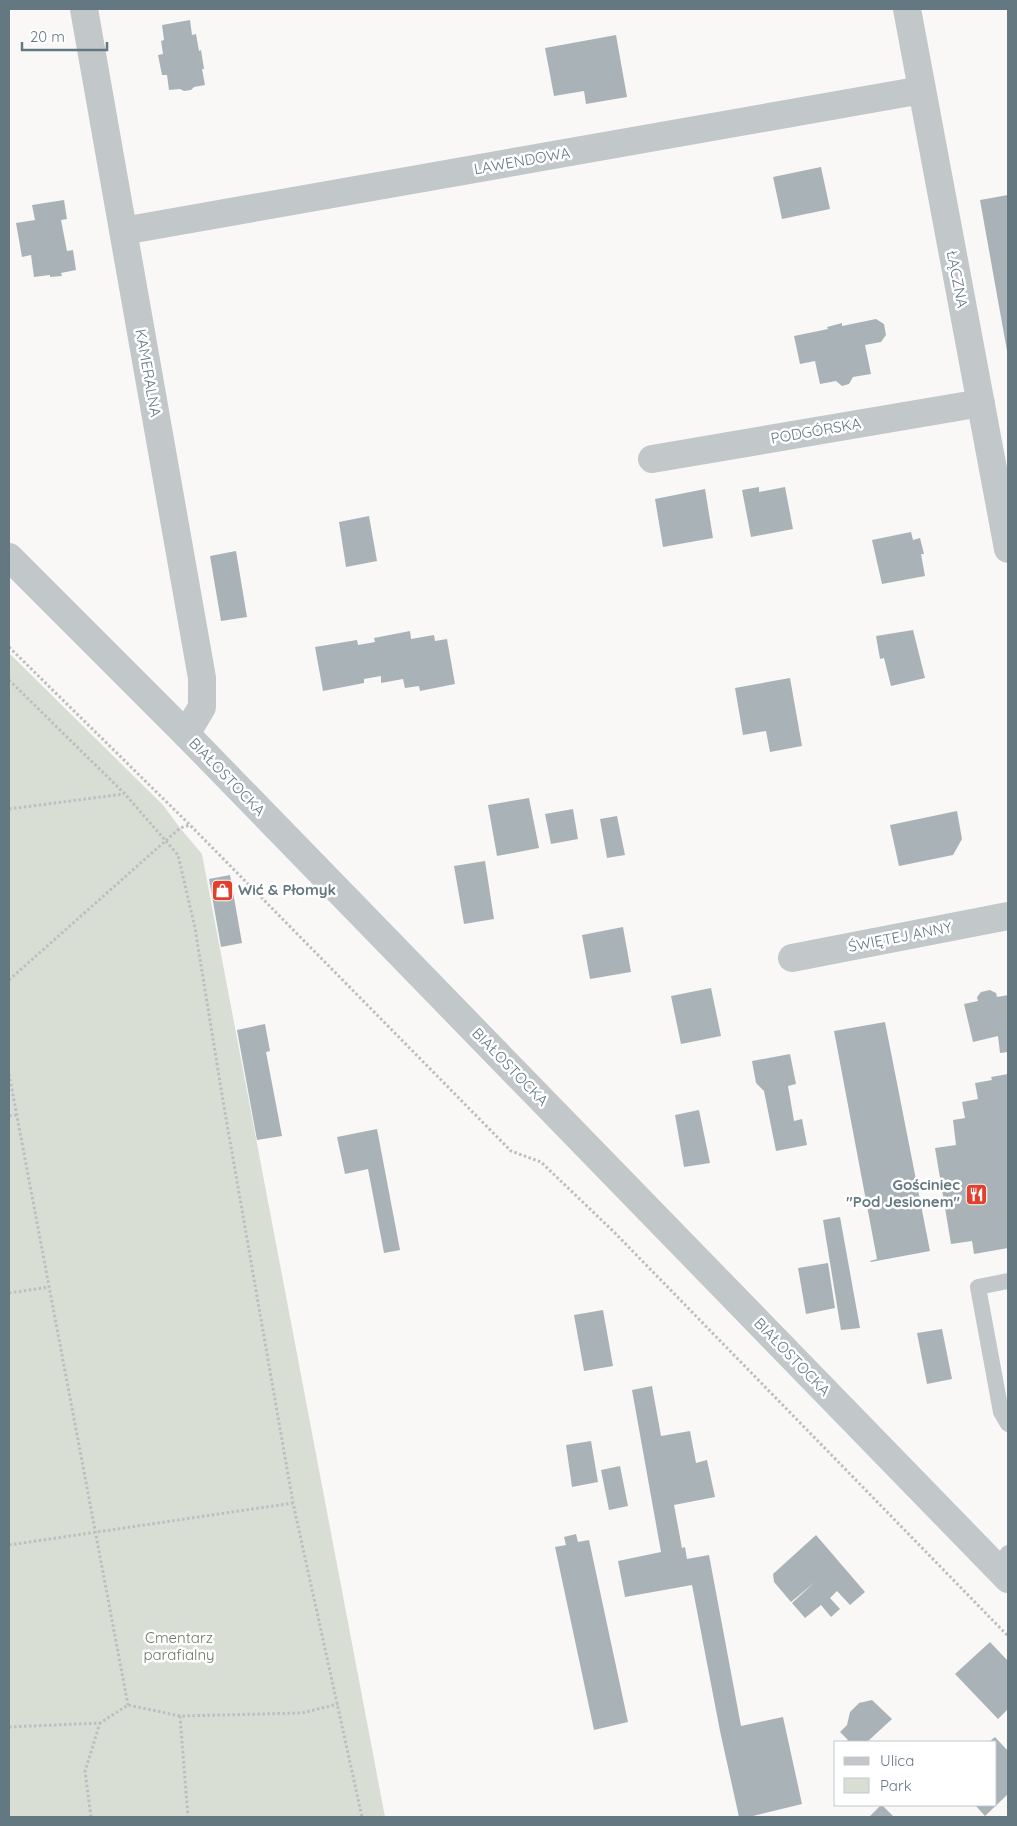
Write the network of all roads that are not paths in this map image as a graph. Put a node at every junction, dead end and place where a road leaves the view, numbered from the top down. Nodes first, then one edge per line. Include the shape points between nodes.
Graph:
1 (84, 9) edge
2 (907, 9) edge
3 (922, 90) junction
4 (123, 231) junction
5 (981, 403) junction
6 (652, 459) dead end
7 (1008, 549) edge
8 (9, 557) edge
9 (186, 734) junction
10 (1008, 916) edge
11 (792, 958) dead end
12 (1008, 1281) edge
13 (1008, 1424) edge
14 (1005, 1567) edge

1 - 4 street, KAMERALNA
2 - 3 street, ŁĄCZNA
3 - 4 street, LAWENDOWA
3 - 5 street, ŁĄCZNA
4 - 9 street, KAMERALNA via 202,678 202,707
5 - 6 street, PODGÓRSKA
5 - 7 street, ŁĄCZNA
8 - 9 street, BIAŁOSTOCKA
9 - 14 street, BIAŁOSTOCKA
10 - 11 street, ŚWIĘTEJ ANNY
12 - 13 lane via 978,1287 1001,1412

